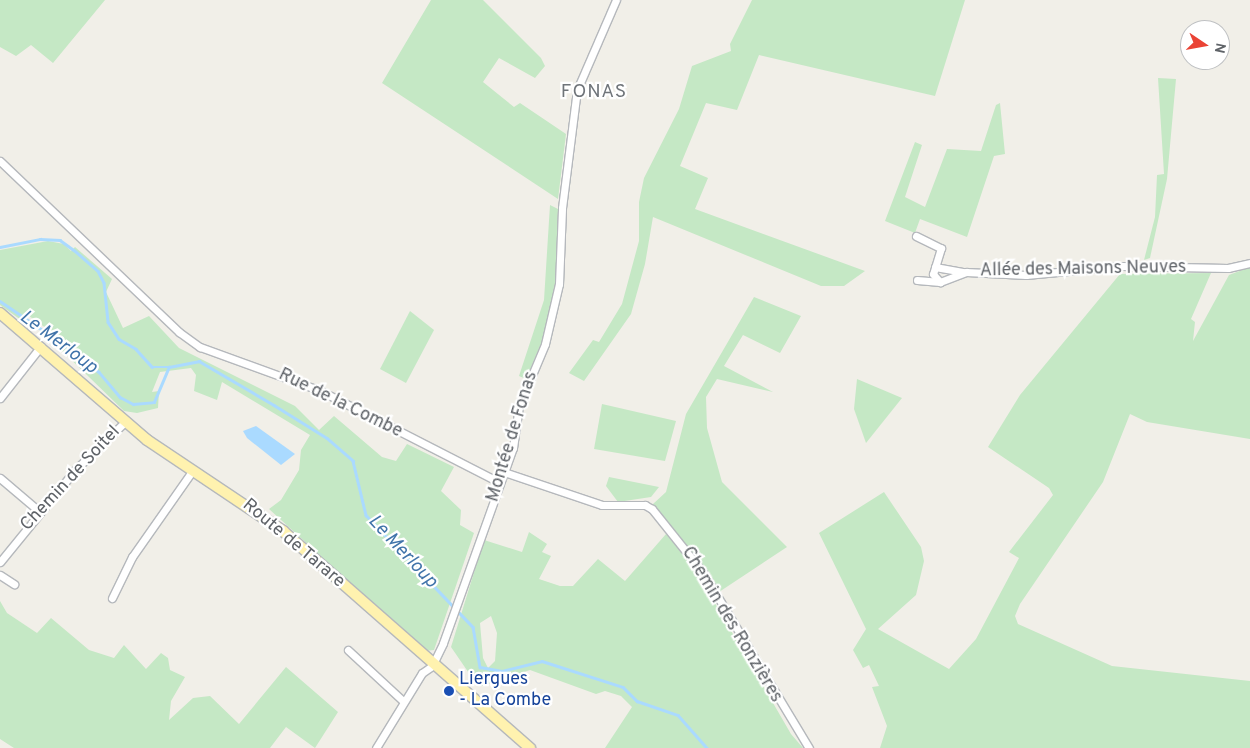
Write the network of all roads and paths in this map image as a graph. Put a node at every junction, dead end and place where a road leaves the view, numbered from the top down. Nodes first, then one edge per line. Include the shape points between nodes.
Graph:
1 (616, 0) edge
2 (0, 161) edge
3 (916, 236) dead end
4 (1250, 263) edge
5 (935, 266) junction
6 (966, 272) junction
7 (917, 280) dead end
8 (940, 282) junction
9 (0, 313) edge
10 (42, 346) junction
11 (0, 398) edge
12 (126, 421) junction
13 (193, 470) junction
14 (504, 472) junction
15 (0, 478) edge
16 (500, 482) junction
17 (40, 512) junction
18 (0, 562) edge
19 (0, 575) edge
20 (14, 584) dead end
21 (112, 598) dead end
22 (348, 650) dead end
23 (432, 666) junction
24 (404, 701) junction
25 (376, 748) edge
26 (530, 748) edge
27 (809, 748) edge

1 - 14 street, Montée de Fonas via 577,90 554,314 519,406 517,436
2 - 16 street, Rue de la Combe via 179,332 210,352 262,367 319,390
3 - 5 street via 941,248
4 - 6 street, Allée des Maisons Neuves via 1228,268 1114,267 1026,275
5 - 6 street
5 - 8 street via 933,274
6 - 8 street, Allée des Maisons Neuves
7 - 8 street, Allée des Maisons Neuves
9 - 10 main road, Route de Tarare
10 - 11 street
10 - 12 main road, Route de Tarare
12 - 13 main road, Route de Tarare
12 - 17 street, Chemin de Soitel via 75,470
13 - 21 street via 132,557
13 - 23 main road, Route de Tarare via 284,531
14 - 16 street, Montée de Fonas
14 - 27 street, Chemin des Ronzières via 602,505 645,505 652,509 704,574
15 - 17 street
16 - 23 street, Montée de Fonas via 452,620
17 - 18 street, Chemin de Soitel
19 - 20 street
22 - 24 street
23 - 24 street via 422,673
23 - 26 main road, Route de Tarare
24 - 25 street

